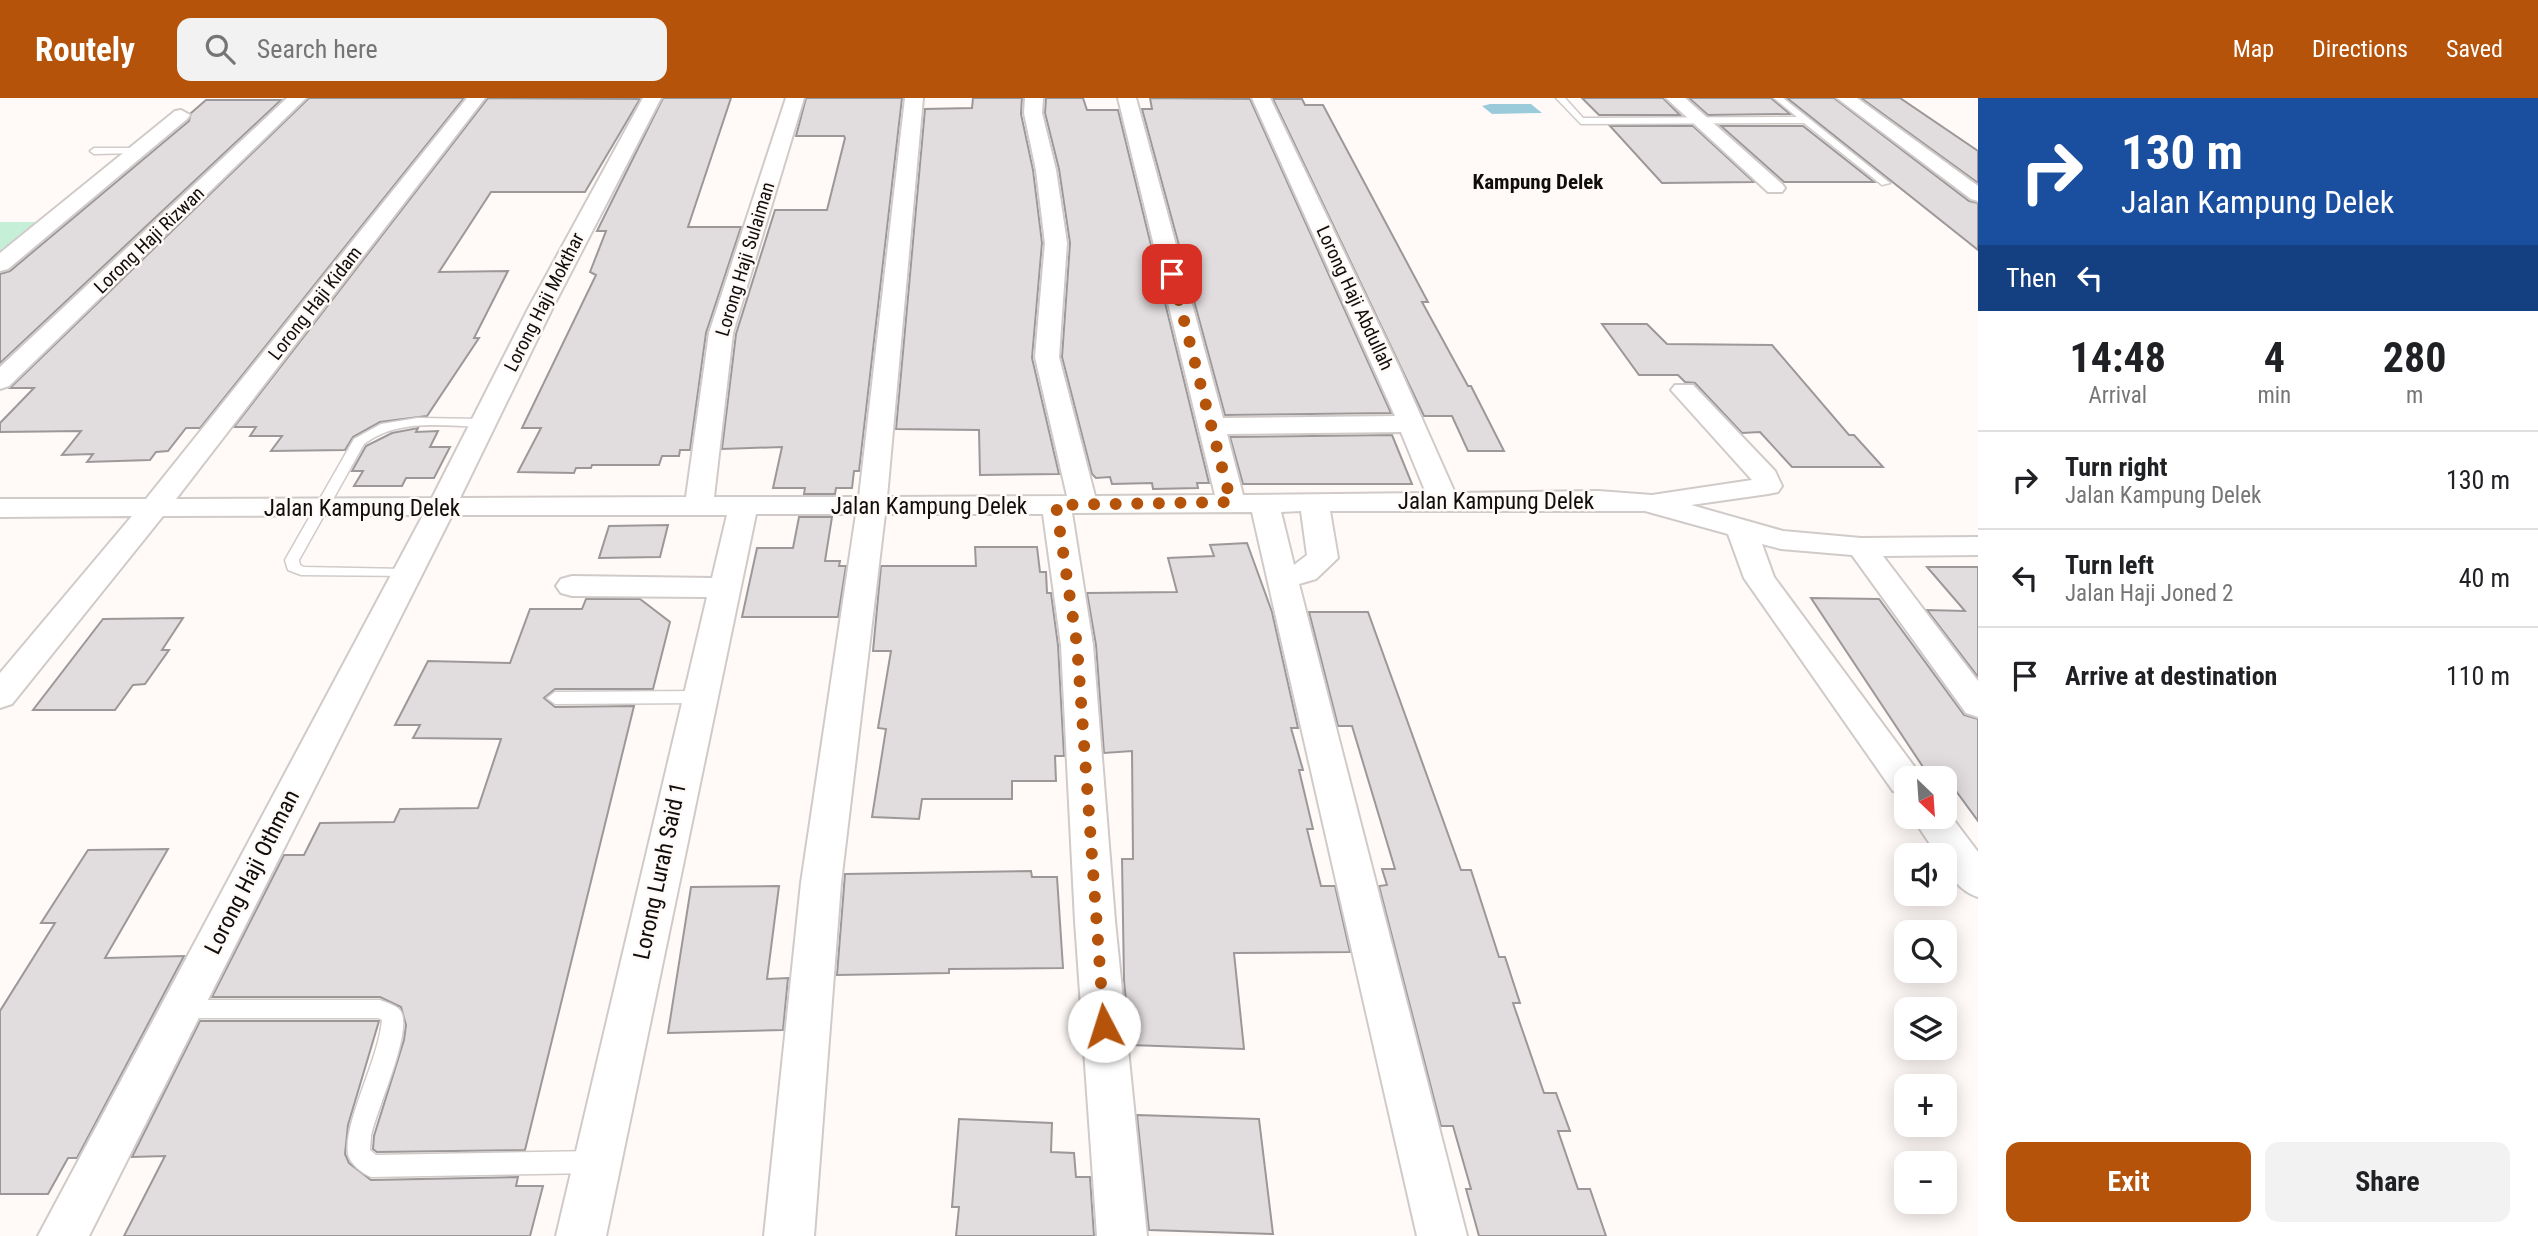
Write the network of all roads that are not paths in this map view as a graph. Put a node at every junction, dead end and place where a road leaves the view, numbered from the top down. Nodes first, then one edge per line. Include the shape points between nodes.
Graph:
1 (297, 98) edge
2 (476, 98) edge
3 (652, 98) edge
4 (795, 98) edge
5 (914, 98) edge
6 (1034, 98) edge
7 (1127, 98) edge
8 (1261, 98) edge
9 (1560, 98) edge
10 (1675, 98) edge
11 (1777, 98) edge
12 (1846, 98) edge
13 (181, 115) dead end
14 (1700, 120) junction
15 (1805, 120) junction
16 (94, 151) dead end
17 (137, 151) junction
18 (1885, 183) dead end
19 (1774, 187) dead end
20 (1978, 195) edge
21 (0, 264) edge
22 (0, 381) edge
23 (1684, 390) dead end
24 (483, 423) junction
25 (1211, 425) junction
26 (1411, 425) junction
27 (1444, 500) junction
28 (1231, 502) junction
29 (1264, 502) junction
30 (1314, 502) junction
31 (1647, 502) junction
32 (1069, 505) junction
33 (872, 506) junction
34 (699, 507) junction
35 (743, 507) junction
36 (0, 508) edge
37 (154, 508) junction
38 (441, 508) junction
39 (321, 509) junction
40 (1742, 531) junction
41 (1978, 546) edge
42 (1861, 547) junction
43 (406, 573) junction
44 (1282, 579) junction
45 (572, 586) dead end
46 (723, 588) junction
47 (0, 696) edge
48 (699, 697) junction
49 (555, 698) dead end
50 (1978, 705) edge
51 (1894, 766) edge
52 (1940, 830) edge
53 (1978, 882) edge
54 (181, 1009) junction
55 (596, 1161) junction
56 (63, 1236) edge
57 (581, 1236) edge
58 (789, 1236) edge
59 (1122, 1236) edge
60 (1441, 1236) edge

1 - 22 street, Lorong Haji Rizwan
2 - 37 street, Lorong Haji Kidam
3 - 24 street, Lorong Haji Mokthar
4 - 34 street, Lorong Haji Sulaiman via 721,333
5 - 33 street
6 - 32 street via 1056,243 1047,357
7 - 25 street
8 - 26 street, Lorong Haji Abdullah
9 - 14 lane via 1581,121
10 - 14 street
11 - 15 lane
12 - 20 street
13 - 17 street
14 - 15 lane
14 - 19 street
15 - 18 lane
16 - 17 lane
17 - 21 street
23 - 31 street via 1765,477 1768,486
24 - 38 street, Lorong Haji Mokthar
24 - 39 lane via 405,423 369,433 359,442
25 - 26 street
25 - 28 street
26 - 27 street, Lorong Haji Abdullah
27 - 30 street, Jalan Kampung Delek
27 - 31 street, Jalan Kampung Delek
28 - 29 street, Jalan Kampung Delek
28 - 32 street, Jalan Kampung Delek
29 - 30 street, Jalan Kampung Delek
29 - 44 street
30 - 44 street via 1323,558 1305,572
31 - 40 street, Jalan Kampung Delek
32 - 33 street, Jalan Kampung Delek
32 - 59 street
33 - 35 street, Jalan Kampung Delek
33 - 58 street via 821,883
34 - 35 street, Jalan Kampung Delek
34 - 38 street, Jalan Kampung Delek
35 - 46 street, Lorong Lurah Said 1
36 - 37 street, Jalan Kampung Delek
37 - 39 street, Jalan Kampung Delek
37 - 47 street, Lorong Haji Kidam
38 - 39 street, Jalan Kampung Delek
38 - 43 street, Lorong Haji Othman
39 - 43 lane via 292,560 293,567 301,571
40 - 42 street, Jalan Kampung Delek via 1781,540
40 - 51 street via 1759,578
41 - 42 street, Jalan Kampung Delek
42 - 50 street
43 - 54 street, Lorong Haji Othman
44 - 60 street
45 - 46 street
46 - 48 street, Lorong Lurah Said 1
48 - 49 lane
48 - 55 street, Lorong Lurah Said 1
52 - 53 street
54 - 55 lane via 380,1009 393,1016 393,1038 359,1132 359,1154 371,1166
54 - 56 street, Lorong Haji Othman
55 - 57 street, Lorong Lurah Said 1

